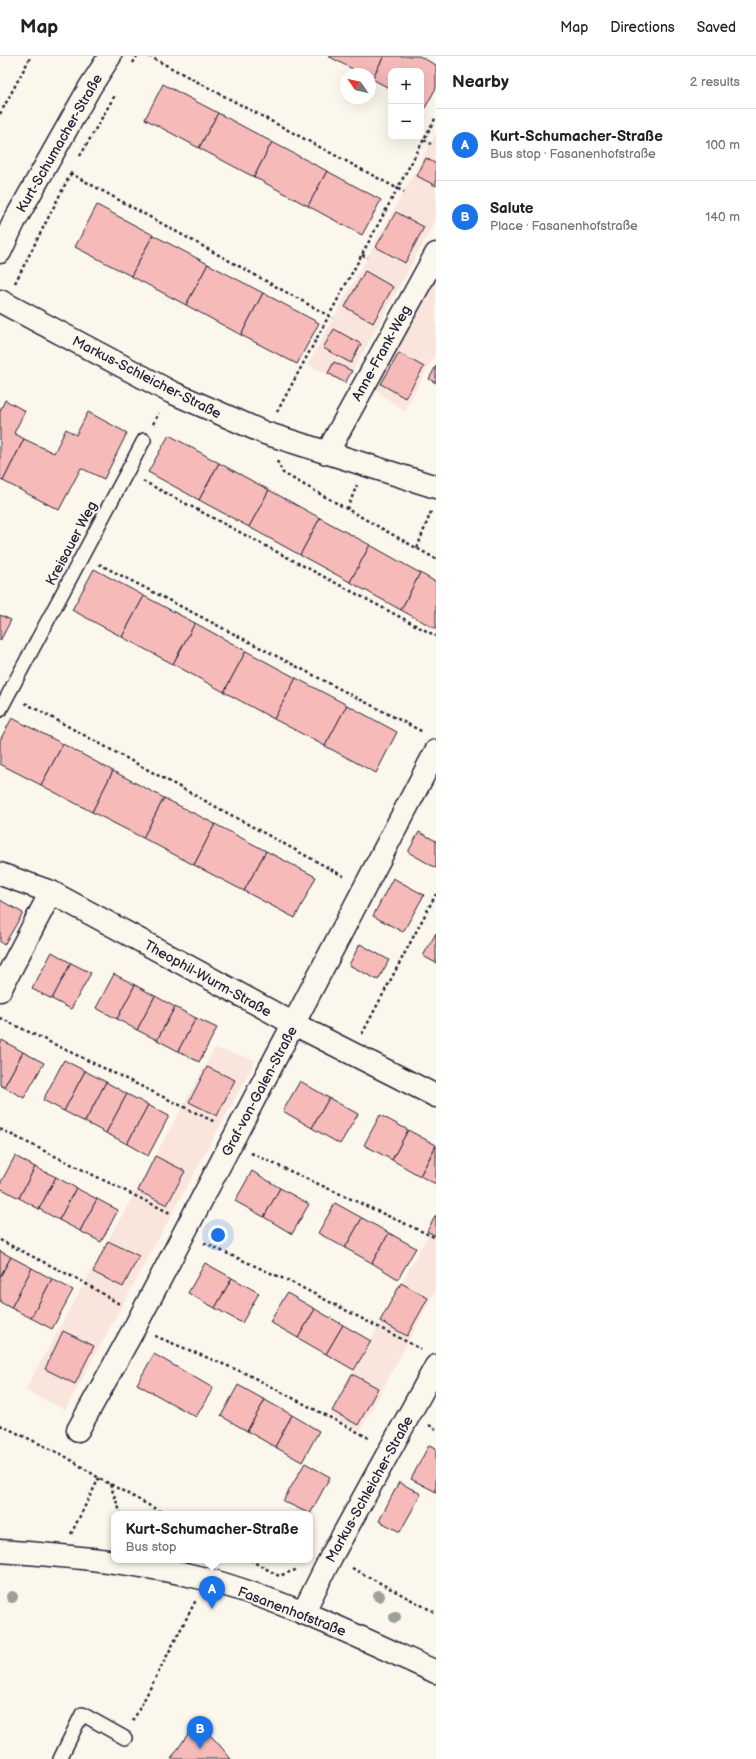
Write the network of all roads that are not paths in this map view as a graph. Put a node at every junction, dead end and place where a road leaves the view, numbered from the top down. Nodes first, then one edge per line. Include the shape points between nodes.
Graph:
1 (110, 56) edge
2 (0, 252) edge
3 (436, 254) edge
4 (2, 302) edge
5 (144, 440) road end
6 (327, 453) junction
7 (434, 497) edge
8 (0, 710) edge
9 (432, 743) edge
10 (0, 874) edge
11 (51, 892) junction
12 (0, 990) edge
13 (294, 1024) junction
14 (436, 1096) edge
15 (430, 1358) edge
16 (78, 1430) dead end
17 (0, 1551) edge
18 (111, 1562) edge
19 (120, 1563) edge
20 (303, 1612) junction
21 (436, 1672) edge
22 (125, 1738) road end
23 (60, 1759) edge

1 - 2 street, Kurt-Schumacher-Straße via 86,93
3 - 6 street, Anne-Frank-Weg
4 - 6 street, Markus-Schleicher-Straße via 171,392 265,433
5 - 8 lane, Kreisauer Weg
6 - 7 street, Markus-Schleicher-Straße
9 - 13 street, Graf-von-Galen-Straße via 365,888
10 - 11 street, Theophil-Wurm-Straße
11 - 12 street
11 - 13 street, Theophil-Wurm-Straße
13 - 14 street, Theophil-Wurm-Straße
13 - 16 street, Graf-von-Galen-Straße via 138,1322
15 - 20 street, Markus-Schleicher-Straße via 390,1449
17 - 18 street, Fasanenhofstraße
19 - 20 street, Fasanenhofstraße via 207,1580
20 - 21 street, Fasanenhofstraße
22 - 23 lane via 82,1714

